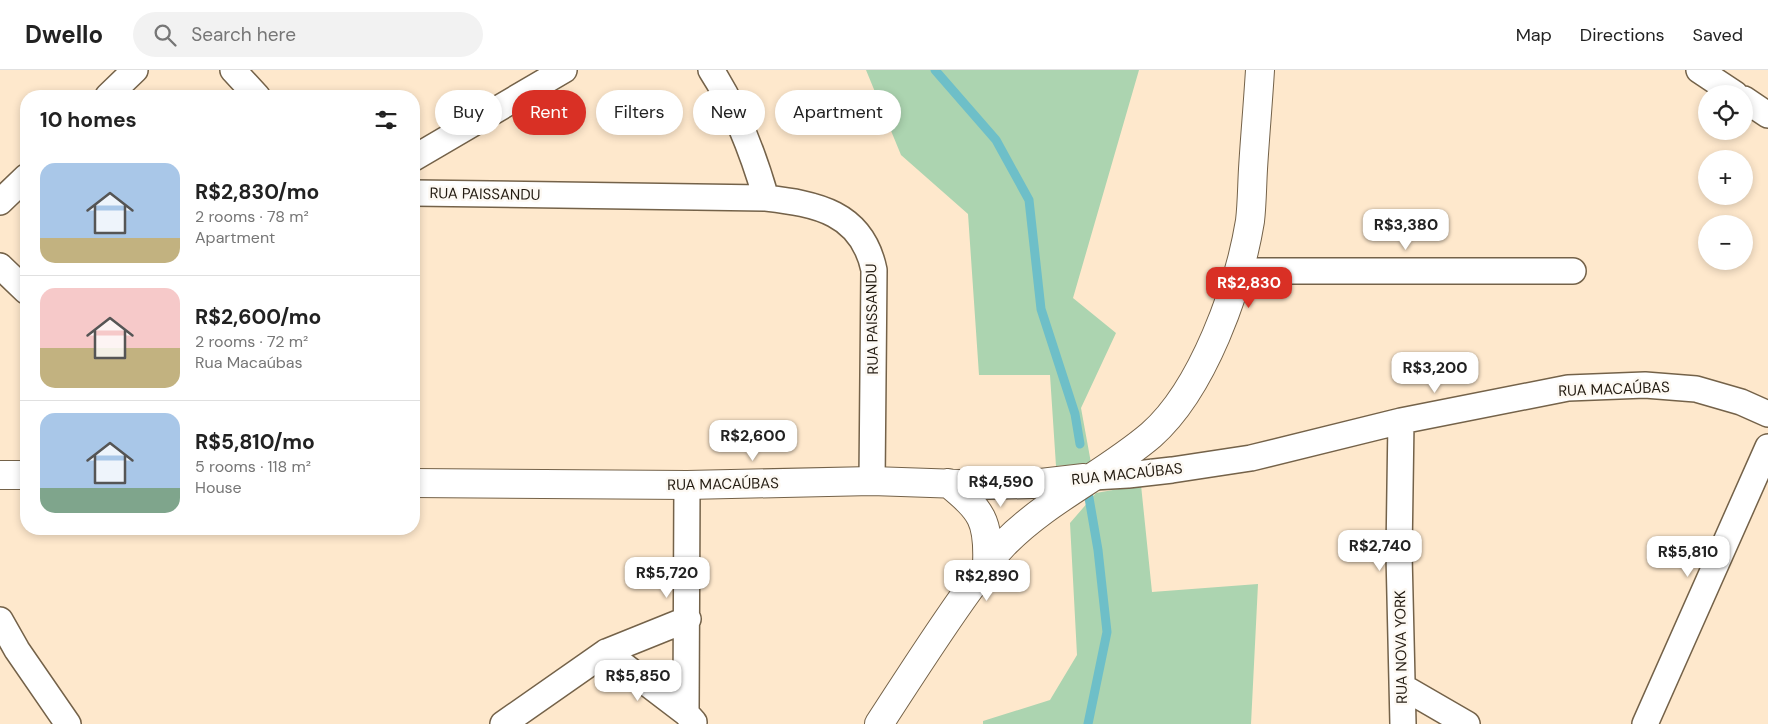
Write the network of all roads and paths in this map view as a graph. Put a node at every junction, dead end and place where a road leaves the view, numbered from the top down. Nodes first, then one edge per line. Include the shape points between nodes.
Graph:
1 (135, 70) edge
2 (233, 70) edge
3 (564, 70) edge
4 (712, 70) edge
5 (1260, 70) edge
6 (1699, 70) edge
7 (1722, 85) edge
8 (114, 90) edge
9 (251, 90) edge
10 (1753, 105) edge
11 (1768, 115) edge
12 (420, 154) edge
13 (20, 183) edge
14 (420, 193) edge
15 (766, 198) junction
16 (0, 202) edge
17 (0, 266) edge
18 (1239, 271) junction
19 (1573, 271) dead end
20 (20, 285) edge
21 (1768, 414) edge
22 (1401, 420) junction
23 (1768, 447) edge
24 (0, 475) edge
25 (20, 476) edge
26 (1093, 476) junction
27 (872, 481) junction
28 (948, 483) junction
29 (420, 484) edge
30 (687, 485) junction
31 (988, 565) junction
32 (688, 619) junction
33 (0, 620) edge
34 (606, 652) junction
35 (8, 654) edge
36 (1402, 687) junction
37 (691, 719) edge
38 (68, 724) edge
39 (503, 724) edge
40 (879, 724) edge
41 (1403, 724) edge
42 (1468, 724) edge
43 (1645, 724) edge

1 - 8 street
2 - 9 street
3 - 12 street
4 - 15 street via 737,117
5 - 18 street via 1250,221
6 - 7 street
10 - 11 street
13 - 16 street
14 - 15 street, RUA PAISSANDU
15 - 27 street, RUA PAISSANDU via 800,202 838,215 866,244 872,256 875,283
17 - 20 street
18 - 19 street
18 - 26 street via 1218,331 1193,380 1168,417 1128,453
21 - 22 street, RUA MACAÚBAS via 1696,389 1645,385 1568,388
22 - 26 street, RUA MACAÚBAS via 1251,458 1164,471
22 - 36 street, RUA NOVA YORK via 1399,554
23 - 43 street
24 - 25 street
26 - 28 street, RUA MACAÚBAS via 1032,484
26 - 31 street via 1030,520 1002,545
27 - 28 street, RUA MACAÚBAS
27 - 30 street, RUA MACAÚBAS
28 - 31 street via 970,501 983,518 988,538
29 - 30 street, RUA MACAÚBAS
30 - 32 street
31 - 40 street via 927,649
32 - 34 street
32 - 37 street
33 - 35 street
34 - 37 street
34 - 39 street
35 - 38 street
36 - 41 street, RUA NOVA YORK
36 - 42 street

